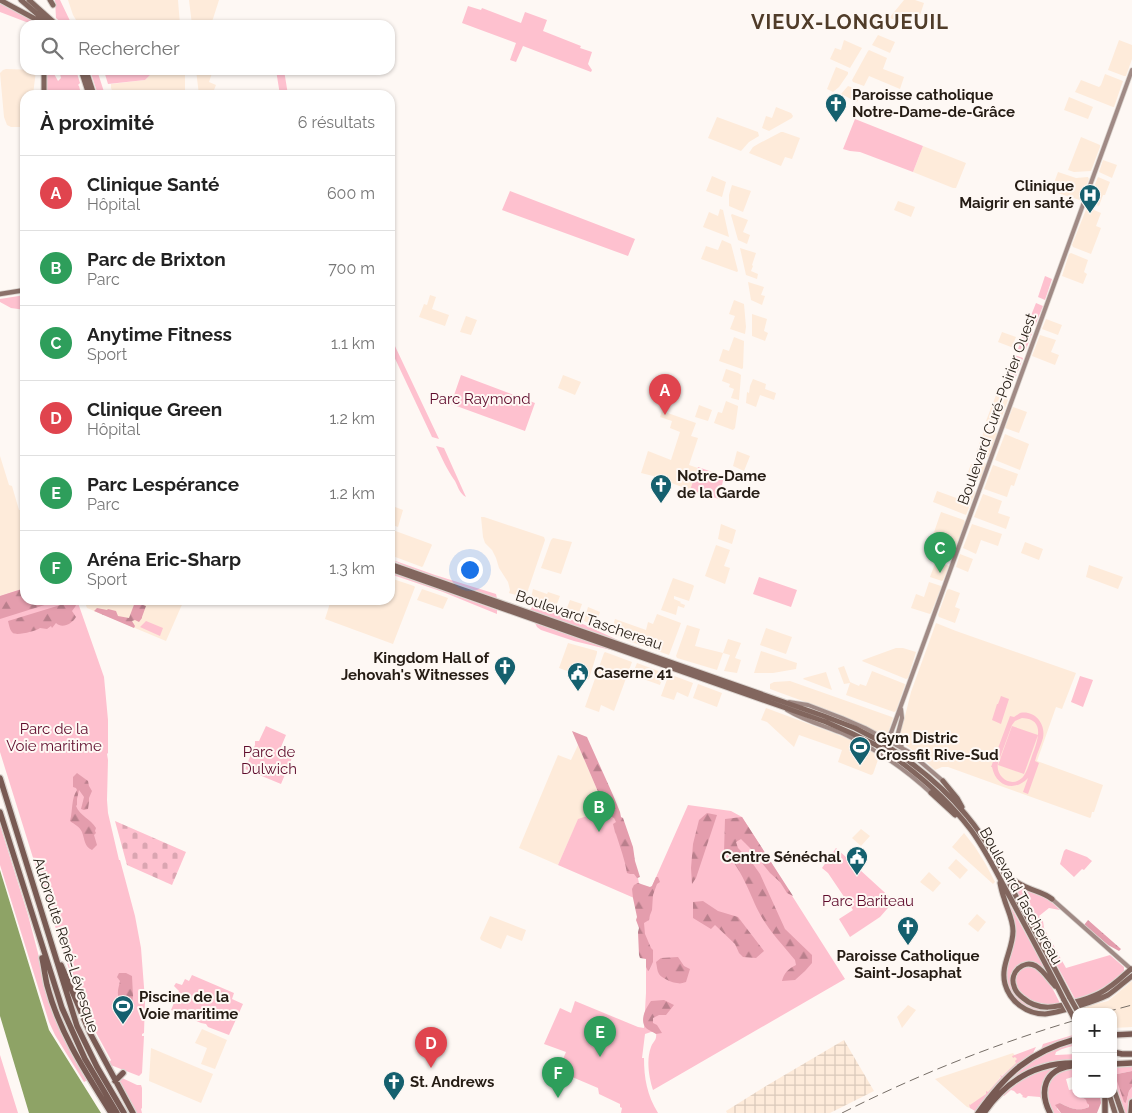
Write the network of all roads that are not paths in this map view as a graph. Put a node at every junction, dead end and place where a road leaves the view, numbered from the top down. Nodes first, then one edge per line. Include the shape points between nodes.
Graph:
1 (0, 0) edge
2 (21, 0) edge
3 (29, 0) edge
4 (39, 20) edge
5 (48, 20) edge
6 (49, 20) edge
7 (1132, 70) edge
8 (44, 75) edge
9 (83, 75) edge
10 (87, 75) edge
11 (44, 90) edge
12 (88, 90) edge
13 (89, 90) edge
14 (20, 291) edge
15 (0, 294) edge
16 (395, 566) edge
17 (395, 571) edge
18 (490, 602) junction
19 (779, 703) junction
20 (901, 708) junction
21 (889, 741) junction
22 (877, 743) junction
23 (897, 753) junction
24 (883, 756) junction
25 (0, 778) edge
26 (943, 781) joint
27 (931, 793) joint
28 (0, 812) edge
29 (966, 814) junction
30 (965, 823) junction
31 (1004, 873) junction
32 (998, 875) junction
33 (1052, 899) joint
34 (36, 929) junction
35 (52, 945) junction
36 (1132, 969) edge
37 (1132, 976) edge
38 (1061, 993) junction
39 (1067, 999) junction
40 (1075, 1008) edge
41 (1072, 1012) edge
42 (1132, 1034) edge
43 (1117, 1035) edge
44 (1072, 1040) edge
45 (1117, 1053) edge
46 (1132, 1054) edge
47 (1132, 1063) edge
48 (1072, 1064) edge
49 (1117, 1064) edge
50 (1072, 1065) edge
51 (94, 1068) junction
52 (123, 1073) dead end
53 (98, 1076) junction
54 (116, 1081) junction
55 (1107, 1098) edge
56 (1109, 1098) edge
57 (1117, 1098) edge
58 (1132, 1102) edge
59 (111, 1113) edge
60 (117, 1113) edge
61 (124, 1113) edge
62 (133, 1113) edge
63 (978, 1113) edge
64 (984, 1113) edge
65 (1050, 1113) edge
66 (1105, 1113) edge
67 (1115, 1113) edge
68 (1122, 1113) edge
69 (1131, 1113) edge

1 - 4 highway
2 - 5 highway
3 - 6 highway
7 - 20 main road, Boulevard Curé-Poirier Ouest
8 - 11 highway
9 - 12 highway
10 - 13 highway
14 - 15 main road
16 - 18 highway, Boulevard Taschereau
17 - 18 highway, Boulevard Taschereau
18 - 19 highway, Boulevard Taschereau
19 - 22 highway, Boulevard Taschereau via 841,722
19 - 22 main road, Boulevard Taschereau via 801,718
20 - 21 main road, Boulevard Curé-Poirier Ouest
20 - 23 main road
21 - 22 main road, Boulevard Taschereau
21 - 23 main road, Boulevard Taschereau
21 - 24 main road, Boulevard Curé-Poirier Ouest
22 - 23 highway, Boulevard Taschereau, bridge
22 - 24 main road, Boulevard Taschereau
23 - 24 main road, Boulevard Taschereau
23 - 26 main road, Boulevard Taschereau via 918,759
23 - 27 main road, Boulevard Taschereau via 913,777
23 - 29 highway, Boulevard Taschereau via 934,782
23 - 30 highway, Boulevard Taschereau
25 - 35 highway, Autoroute René-Lévesque
26 - 29 highway
27 - 30 highway
28 - 34 highway, Autoroute René-Lévesque
29 - 31 highway, Boulevard Taschereau
30 - 32 highway, Boulevard Taschereau
31 - 33 highway
31 - 39 highway, Boulevard Taschereau
32 - 37 highway via 1013,928 1004,979 1018,1004 1034,1012 1055,1012 1101,998
32 - 38 highway, Boulevard Taschereau
33 - 36 main road
34 - 51 highway, Autoroute René-Lévesque via 75,1039
34 - 59 highway via 47,985 58,1016 78,1060
35 - 51 highway, Autoroute René-Lévesque via 77,1026
35 - 54 highway via 90,1033
36 - 38 highway via 1098,994 1047,1008 1032,1004 1021,996 1014,986 1014,975 1018,968 1034,965
38 - 39 highway, Boulevard Taschereau
39 - 40 highway, Boulevard Taschereau, bridge
39 - 41 highway, Boulevard Taschereau, bridge
42 - 43 highway
44 - 63 highway via 1044,1051 1021,1065 997,1088
45 - 46 highway
47 - 49 highway
48 - 64 highway via 1052,1065 1026,1074 1000,1093
50 - 65 highway via 1052,1074 1044,1087
51 - 53 highway, Autoroute René-Lévesque
52 - 54 highway
53 - 60 highway, Autoroute René-Lévesque
53 - 61 highway, Autoroute René-Lévesque
54 - 62 highway
55 - 66 highway
56 - 67 highway
57 - 68 highway
58 - 69 highway

